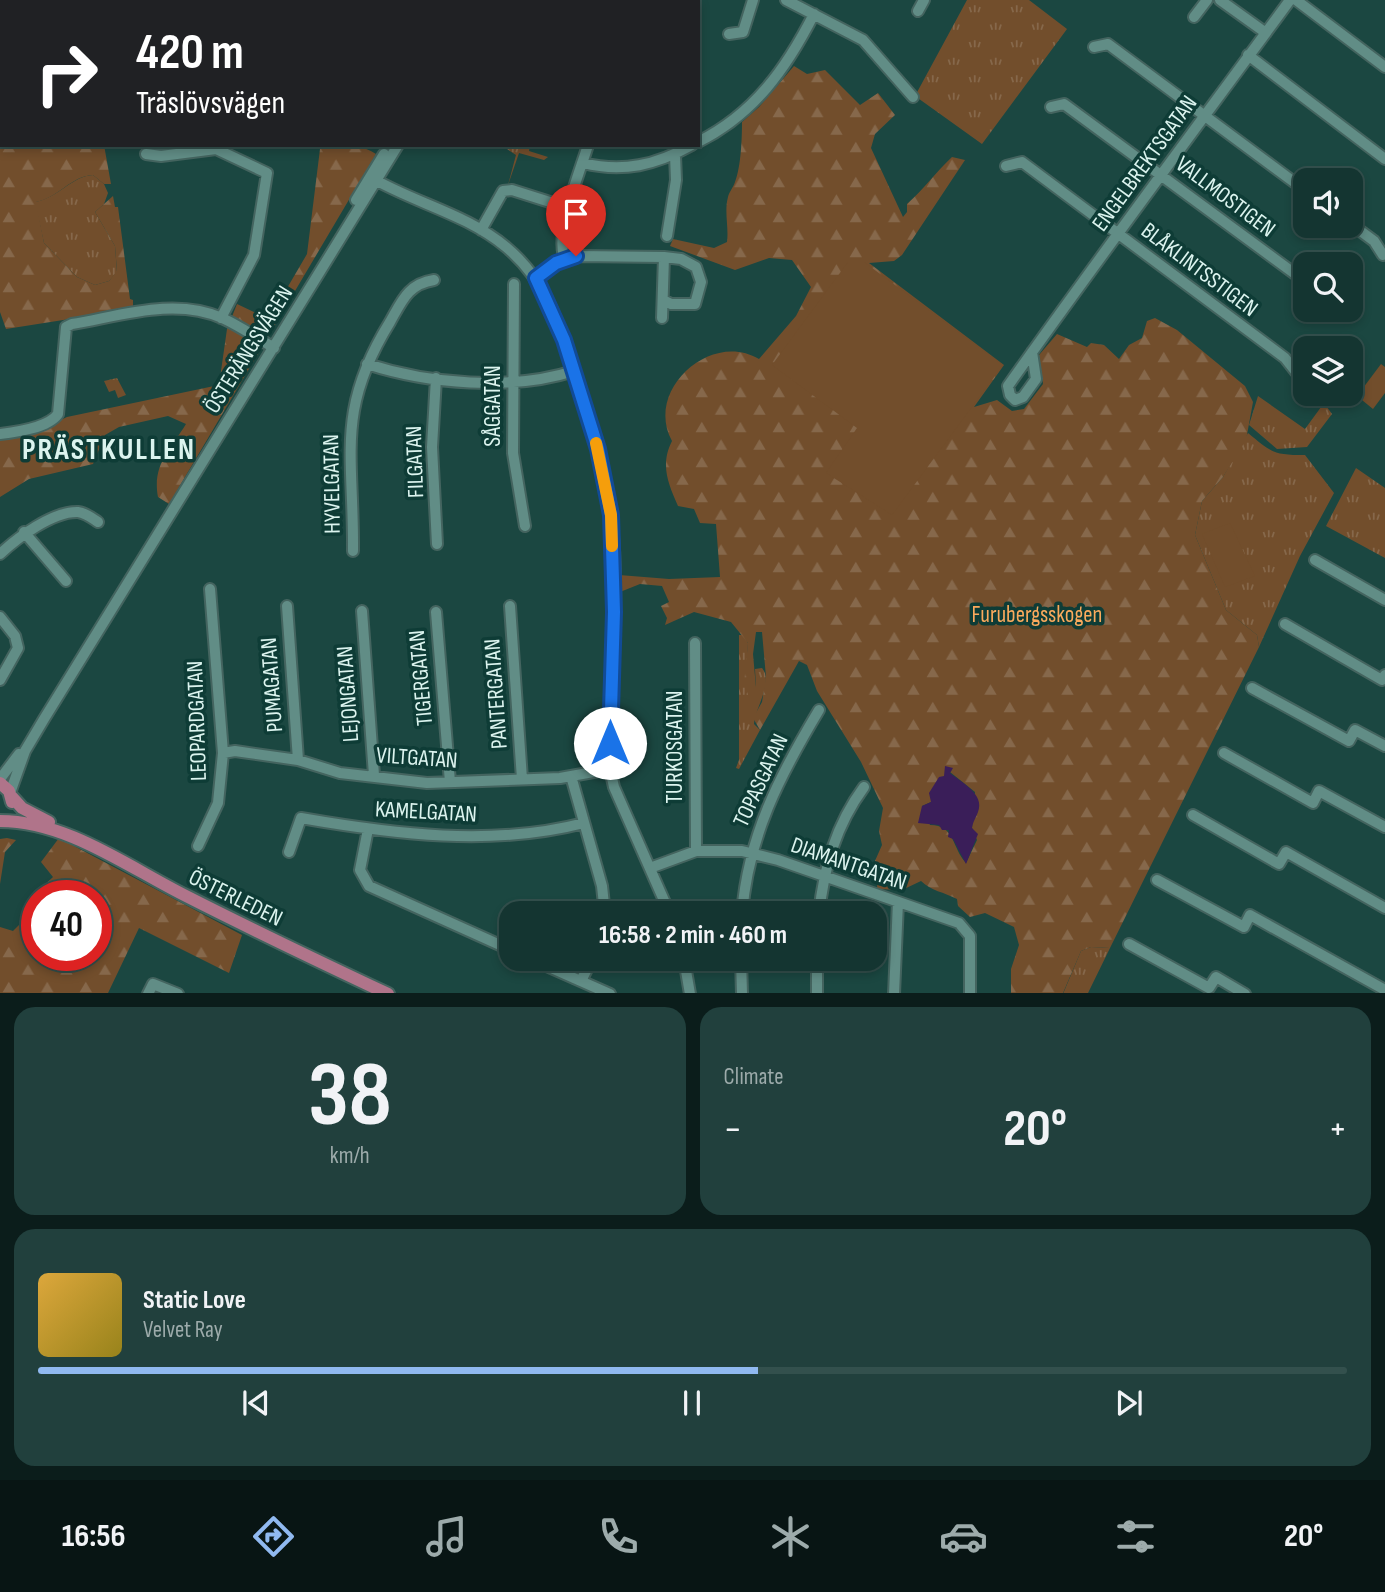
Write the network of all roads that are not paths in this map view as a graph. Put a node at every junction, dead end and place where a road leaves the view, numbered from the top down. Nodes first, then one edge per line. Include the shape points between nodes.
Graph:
1 (753, 0) edge
2 (786, 0) edge
3 (1207, 0) edge
4 (1220, 0) edge
5 (1290, 0) edge
6 (1296, 0) edge
7 (814, 14) junction
8 (1194, 17) dead end
9 (1266, 33) junction
10 (729, 34) dead end
11 (1094, 47) dead end
12 (1248, 55) junction
13 (1385, 67) edge
14 (913, 97) dead end
15 (1051, 107) dead end
16 (1204, 117) junction
17 (700, 141) edge
18 (389, 147) edge
19 (397, 147) edge
20 (587, 147) edge
21 (689, 147) edge
22 (146, 154) dead end
23 (675, 155) junction
24 (1385, 159) edge
25 (583, 163) junction
26 (1006, 166) dead end
27 (1163, 175) junction
28 (373, 179) junction
29 (1293, 182) edge
30 (553, 202) dead end
31 (481, 230) junction
32 (1118, 233) junction
33 (1363, 233) edge
34 (667, 236) dead end
35 (1383, 255) edge
36 (664, 257) junction
37 (565, 259) junction
38 (1293, 272) edge
39 (536, 278) junction
40 (434, 281) dead end
41 (514, 284) dead end
42 (663, 300) junction
43 (221, 318) junction
44 (662, 318) dead end
45 (272, 347) junction
46 (1032, 352) dead end
47 (367, 364) junction
48 (1293, 368) edge
49 (574, 371) junction
50 (436, 378) junction
51 (513, 381) junction
52 (0, 434) edge
53 (98, 522) dead end
54 (525, 526) dead end
55 (24, 532) junction
56 (437, 544) dead end
57 (353, 551) dead end
58 (0, 554) edge
59 (1315, 560) dead end
60 (66, 580) dead end
61 (210, 589) dead end
62 (1385, 600) edge
63 (287, 606) dead end
64 (510, 606) dead end
65 (362, 611) dead end
66 (436, 612) dead end
67 (0, 617) edge
68 (1285, 624) dead end
69 (695, 643) dead end
70 (1385, 675) edge
71 (0, 680) edge
72 (1252, 688) dead end
73 (818, 710) dead end
74 (1385, 746) edge
75 (223, 753) junction
76 (1224, 753) dead end
77 (298, 760) junction
78 (610, 769) junction
79 (374, 775) junction
80 (571, 775) junction
81 (522, 779) junction
82 (0, 781) edge
83 (450, 782) junction
84 (864, 788) dead end
85 (11, 795) junction
86 (1193, 816) dead end
87 (0, 820) edge
88 (584, 823) junction
89 (1385, 827) edge
90 (368, 830) junction
91 (67, 834) junction
92 (198, 846) dead end
93 (696, 851) junction
94 (289, 852) dead end
95 (750, 853) junction
96 (650, 868) junction
97 (823, 875) junction
98 (1157, 880) dead end
99 (603, 901) edge
100 (664, 901) edge
101 (744, 901) edge
102 (820, 901) edge
103 (898, 902) junction
104 (1385, 908) edge
105 (1129, 944) dead end
106 (499, 945) edge
107 (558, 971) edge
108 (586, 971) edge
109 (686, 971) edge
110 (741, 971) edge
111 (817, 971) edge
112 (581, 981) junction
113 (1385, 990) edge
114 (148, 993) edge
115 (178, 993) edge
116 (388, 993) edge
117 (610, 993) edge
118 (690, 993) edge
119 (741, 993) edge
120 (817, 993) edge
121 (894, 993) edge
122 (970, 993) edge
123 (1245, 993) edge

1 - 10 street via 743,32
2 - 7 street
3 - 8 street
4 - 9 street
5 - 9 street, ENGELBREKTSGATAN
6 - 13 street
7 - 14 street via 863,40
7 - 17 street via 774,82 733,121
9 - 12 street, ENGELBREKTSGATAN
11 - 16 street via 1108,44
12 - 16 street, ENGELBREKTSGATAN
12 - 24 street
15 - 27 street, VALLMOSTIGEN via 1064,104
16 - 27 street, ENGELBREKTSGATAN
16 - 29 street
18 - 28 street, ÖSTERÄNGSVÄGEN
19 - 28 street, ÖSTERÄNGSVÄGEN
20 - 25 street
21 - 23 street
22 - 43 street via 216,149 267,173 254,255
23 - 25 street via 609,170
23 - 34 street
25 - 37 street via 564,229
26 - 32 street, BLÅKLINTSSTIGEN via 1022,162
27 - 32 street, ENGELBREKTSGATAN
27 - 38 street, VALLMOSTIGEN
28 - 31 street
28 - 45 street, ÖSTERÄNGSVÄGEN
30 - 31 street via 503,191
31 - 39 street via 506,247
32 - 46 street, ENGELBREKTSGATAN
32 - 48 street, BLÅKLINTSSTIGEN
33 - 35 street
36 - 37 street
36 - 42 street
36 - 42 street via 696,267 701,282 695,304
37 - 39 street
39 - 49 street via 558,321
40 - 47 street, HYVELGATAN via 411,288
41 - 51 street, SÅGGATAN
42 - 44 street
43 - 45 street
43 - 52 street via 164,308 66,327 60,408 55,419
45 - 82 street, ÖSTERÄNGSVÄGEN
45 - 85 street, ÖSTERÄNGSVÄGEN via 25,751
47 - 50 street
47 - 57 street, HYVELGATAN via 352,413 348,455
49 - 51 street
49 - 78 street via 598,449 611,515
50 - 51 street
50 - 56 street, FILGATAN via 432,447
51 - 54 street, SÅGGATAN via 513,453
53 - 55 street via 78,512
55 - 58 street
55 - 60 street
59 - 62 street
61 - 75 street, LEOPARDGATAN
63 - 77 street, PUMAGATAN
64 - 81 street, PANTERGATAN
65 - 79 street, LEJONGATAN
66 - 83 street, TIGERGATAN
67 - 71 street via 18,648
68 - 70 street via 1382,680
69 - 93 street, TURKOSGATAN
72 - 74 street via 1349,741 1356,730
73 - 95 street, TOPASGATAN via 785,767
75 - 77 street, VILTGATAN
75 - 92 street, LEOPARDGATAN via 218,803
76 - 89 street via 1313,803 1320,791
77 - 79 street, VILTGATAN via 340,773
78 - 80 street, VILTGATAN
78 - 96 street
79 - 83 street, VILTGATAN via 390,780
80 - 81 street, VILTGATAN
80 - 88 street
81 - 83 street, VILTGATAN
82 - 85 main road, ÖSTERLEDEN
84 - 97 street via 844,819
85 - 87 main road, ÖSTERLEDEN via 10,811
85 - 91 main road, ÖSTERLEDEN via 22,808
86 - 104 street via 1279,864 1286,852
87 - 91 main road, ÖSTERLEDEN
88 - 90 street, KAMELGATAN via 474,836
88 - 99 street
90 - 94 street, KAMELGATAN via 301,818
90 - 106 street via 360,870 369,886
91 - 116 main road, ÖSTERLEDEN
93 - 95 street, DIAMANTGATAN
93 - 96 street, DIAMANTGATAN
95 - 97 street, DIAMANTGATAN
95 - 101 street, TOPASGATAN
96 - 100 street
97 - 102 street
97 - 103 street, DIAMANTGATAN
98 - 113 street via 1244,927 1250,915
103 - 121 street
103 - 122 street, DIAMANTGATAN via 959,923 969,931
105 - 123 street via 1209,988 1216,977
107 - 112 street
108 - 112 street
109 - 118 street
110 - 119 street
111 - 120 street
112 - 117 street
114 - 115 street via 153,985

